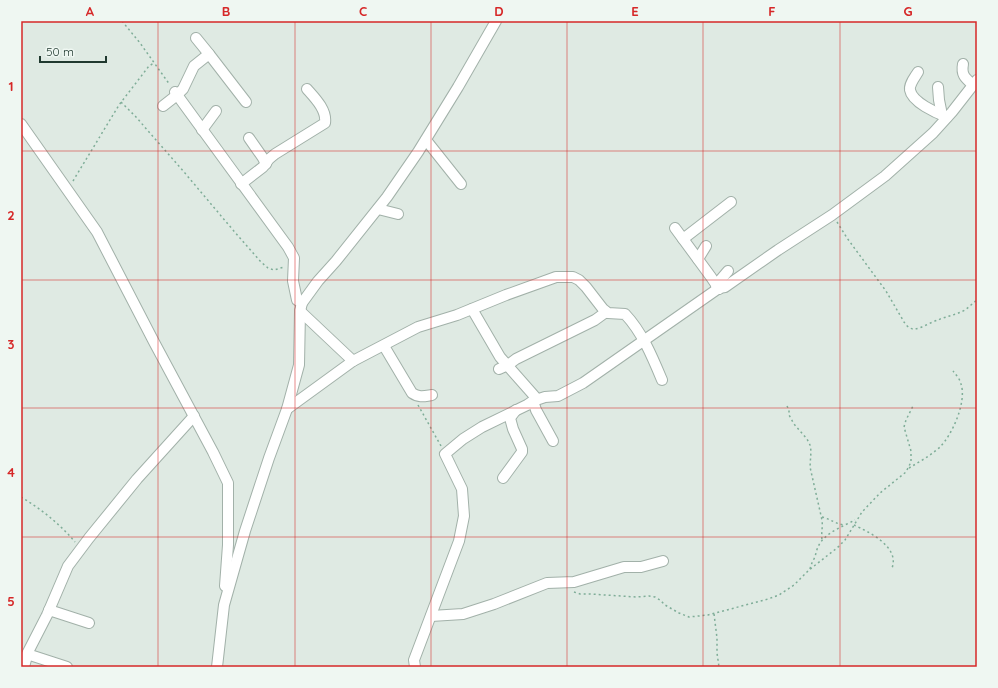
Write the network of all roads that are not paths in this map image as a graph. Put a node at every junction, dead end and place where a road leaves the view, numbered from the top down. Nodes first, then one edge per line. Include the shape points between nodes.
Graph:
1 (495, 22) edge
2 (196, 38) dead end
3 (209, 54) junction
4 (963, 64) dead end
5 (918, 72) dead end
6 (975, 83) edge
7 (938, 87) dead end
8 (307, 89) dead end
9 (176, 94) junction
10 (246, 102) dead end
11 (163, 106) dead end
12 (216, 111) dead end
13 (945, 116) junction
14 (21, 124) edge
15 (202, 130) junction
16 (249, 138) dead end
17 (426, 140) junction
18 (266, 164) junction
19 (242, 184) junction
20 (461, 184) dead end
21 (731, 202) dead end
22 (378, 209) junction
23 (398, 214) dead end
24 (675, 228) dead end
25 (683, 239) junction
26 (706, 246) dead end
27 (698, 259) junction
28 (728, 271) dead end
29 (717, 287) junction
30 (301, 307) junction
31 (472, 309) junction
32 (606, 312) junction
33 (644, 341) junction
34 (384, 346) junction
35 (353, 361) junction
36 (503, 367) junction
37 (662, 380) dead end
38 (432, 395) dead end
39 (535, 400) junction
40 (287, 409) junction
41 (516, 410) junction
42 (194, 416) junction
43 (553, 441) dead end
44 (503, 478) dead end
45 (663, 562) dead end
46 (224, 606) junction
47 (49, 610) junction
48 (431, 616) junction
49 (89, 623) dead end
50 (27, 654) junction
51 (24, 667) edge
52 (67, 667) edge
53 (217, 667) edge
54 (414, 667) edge

1 - 17 street
2 - 3 street
3 - 9 street via 194,66 183,89
3 - 10 street
4 - 6 street via 963,74
5 - 13 street via 910,85 913,96 928,109
6 - 13 street via 952,112
7 - 13 street via 938,100
8 - 18 street via 320,104 326,117 325,123 275,154
9 - 11 street
9 - 15 street
12 - 15 street
13 - 29 street via 933,133 885,176 725,287
14 - 42 street via 97,232
15 - 19 street
16 - 18 street
17 - 20 street
17 - 22 street
18 - 19 street
19 - 30 street via 294,258 293,281
21 - 25 street
22 - 23 street
22 - 30 street via 318,281
24 - 25 street
25 - 27 street
26 - 27 street
27 - 29 street
28 - 29 street
29 - 33 street
30 - 35 street
30 - 40 street via 300,365
31 - 32 street via 556,277 574,277 586,287
31 - 34 street via 418,327
31 - 36 street via 500,357
32 - 33 street via 625,314
32 - 36 street
33 - 37 street
33 - 39 street via 583,383 558,396
34 - 35 street
34 - 38 street via 412,393 416,396
35 - 40 street
36 - 39 street
39 - 41 street
39 - 43 street via 536,410
40 - 46 street via 245,531
41 - 44 street via 510,418 522,452
41 - 48 street via 463,439 445,454 462,489 464,516 459,541
42 - 46 street via 228,483 228,545
42 - 47 street via 137,479 68,566
45 - 48 street via 624,567 574,582 547,583 463,614
46 - 53 street
47 - 49 street
47 - 50 street
48 - 54 street via 414,660
50 - 51 street
50 - 52 street

